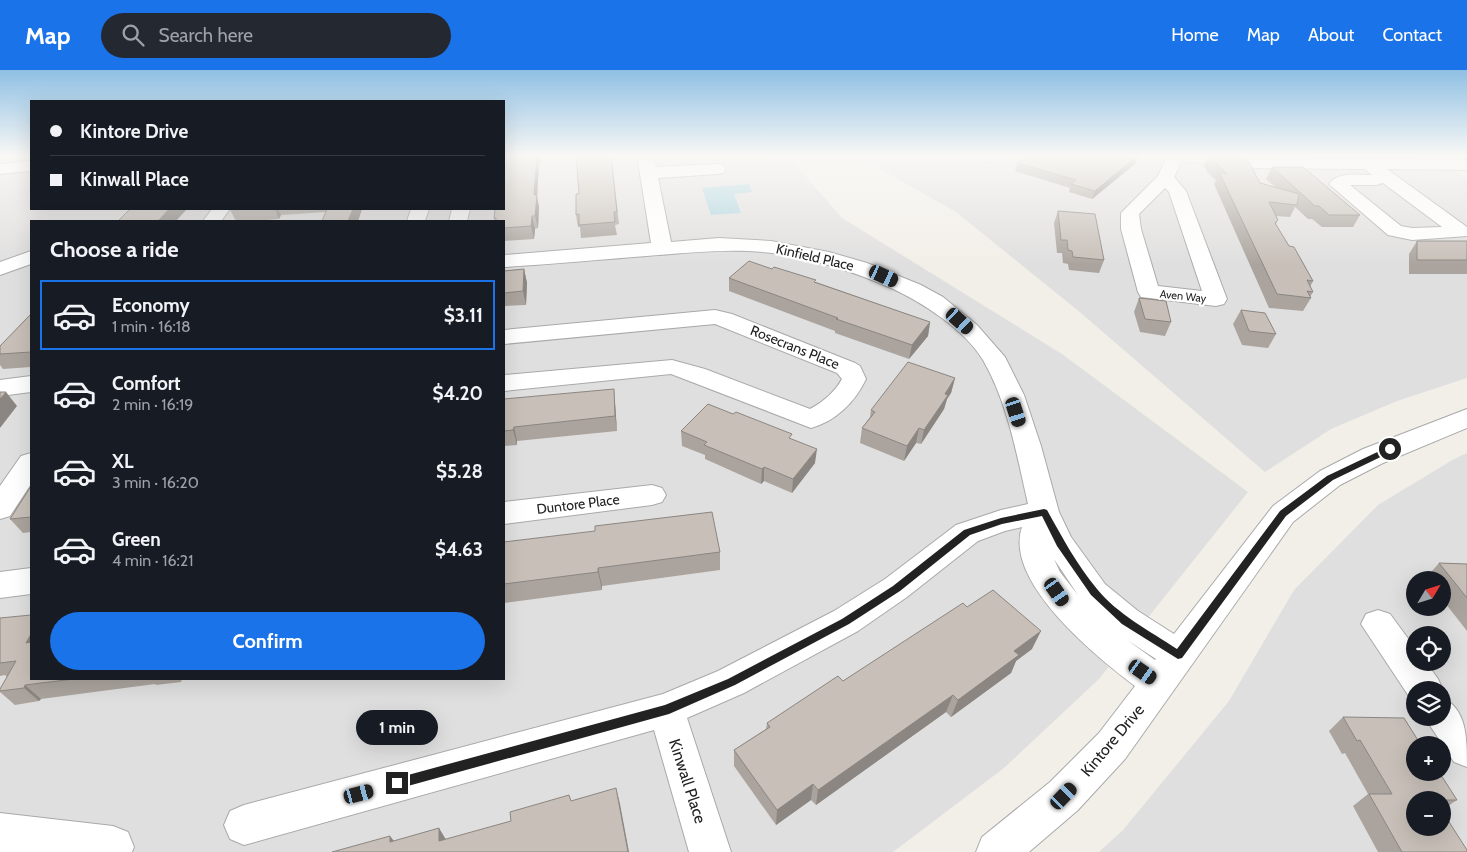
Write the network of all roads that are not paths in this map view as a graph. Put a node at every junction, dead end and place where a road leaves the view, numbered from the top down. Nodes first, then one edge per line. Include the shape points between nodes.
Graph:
1 (652, 191) edge
2 (1152, 191) edge
3 (1177, 191) edge
4 (1347, 191) edge
5 (1406, 191) edge
6 (662, 248) junction
7 (30, 257) edge
8 (505, 260) edge
9 (0, 269) edge
10 (505, 337) edge
11 (505, 383) edge
12 (30, 384) edge
13 (0, 388) edge
14 (1467, 418) edge
15 (30, 464) edge
16 (652, 496) dead end
17 (0, 508) edge
18 (1044, 512) junction
19 (505, 513) edge
20 (30, 581) edge
21 (0, 585) edge
22 (1378, 624) dead end
23 (1178, 655) junction
24 (1419, 681) edge
25 (1158, 682) junction
26 (666, 710) junction
27 (1451, 726) edge
28 (1467, 749) edge
29 (244, 825) dead end
30 (0, 833) edge
31 (113, 847) dead end
32 (710, 852) edge
33 (997, 852) edge

1 - 6 street
2 - 3 street, Aven Way via 1130,213 1131,229 1149,292 1216,299
4 - 5 street via 1395,231 1412,234 1461,232
6 - 8 street, Kinfield Place
6 - 18 street, Kinfield Place via 745,244 804,253 860,267 935,302 969,330 993,357 1011,395 1028,446
7 - 9 street
10 - 11 street, Rosecrans Place via 715,317 846,368 854,379 826,412 811,418 672,367
12 - 13 street
14 - 23 street, Kintore Drive via 1373,456 1330,478 1283,514
15 - 17 street
16 - 19 street, Duntore Place
18 - 23 street, Kinfield Place via 1060,544 1094,592 1126,621
18 - 25 street via 1035,536 1038,558 1050,582 1085,626
18 - 26 street via 967,532 896,588 846,622 731,682
20 - 21 street
22 - 24 street
23 - 25 street, Kintore Drive
25 - 33 street, Kintore Drive via 1112,746 1078,782
26 - 29 street
26 - 32 street, Kinwall Place
27 - 28 street
30 - 31 street

